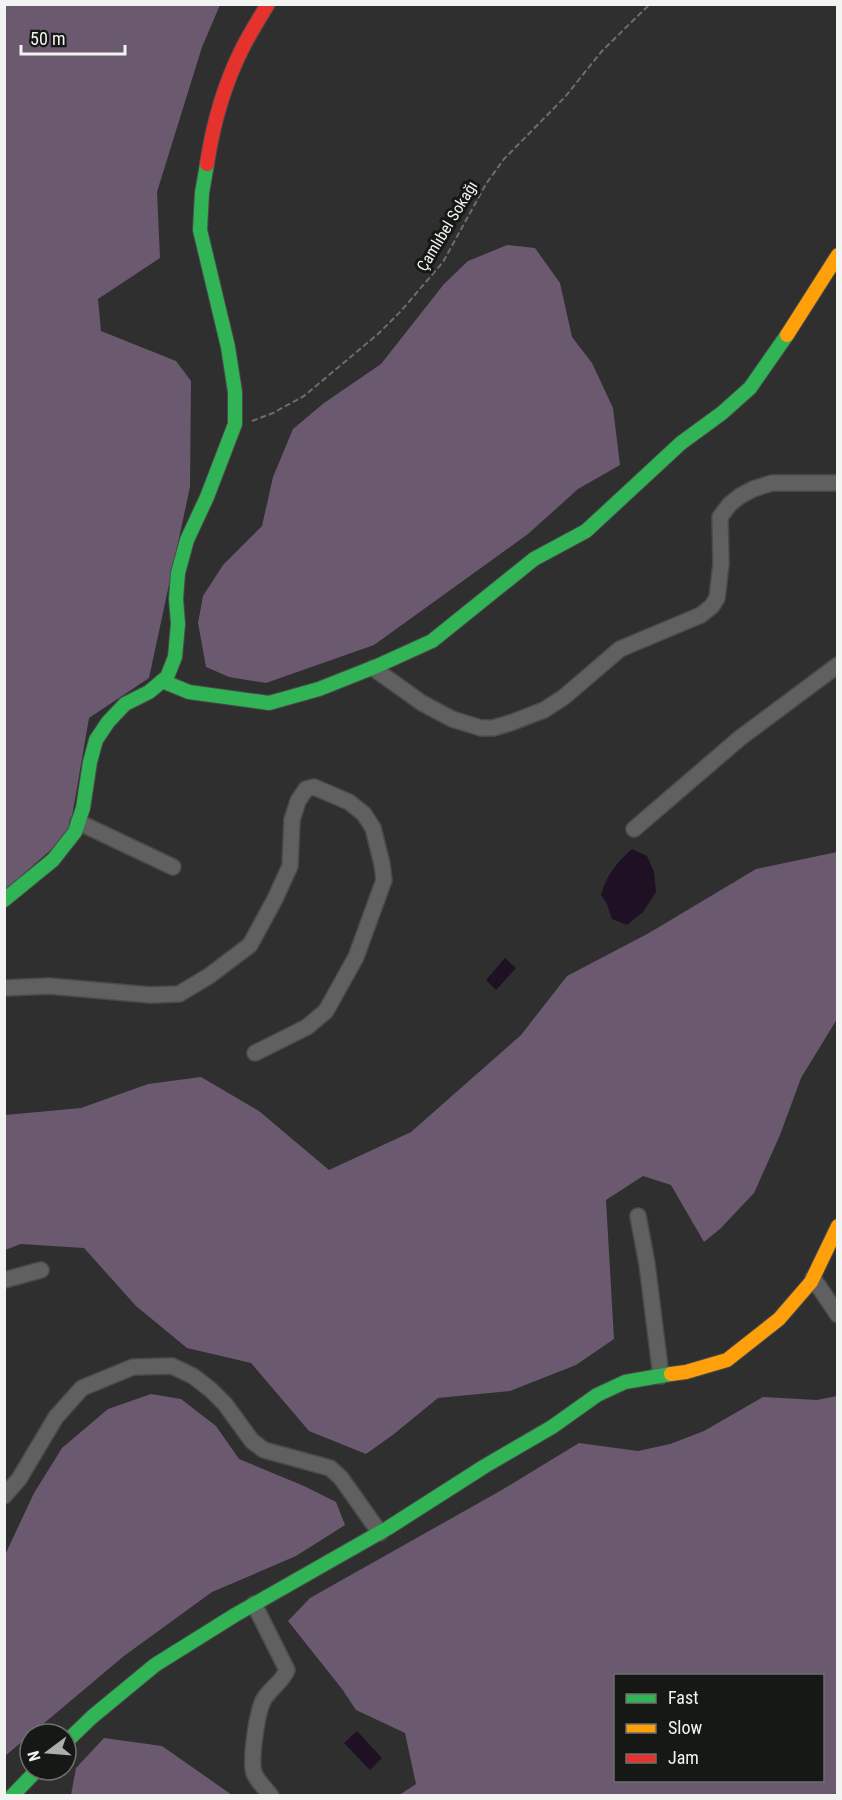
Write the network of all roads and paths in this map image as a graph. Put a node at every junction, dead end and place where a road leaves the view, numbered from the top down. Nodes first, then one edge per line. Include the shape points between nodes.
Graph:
1 (268, 4) edge
2 (650, 4) edge
3 (837, 255) edge
4 (235, 424) junction
5 (837, 483) edge
6 (837, 665) edge
7 (374, 668) junction
8 (162, 681) junction
9 (78, 822) junction
10 (634, 829) dead end
11 (173, 867) dead end
12 (4, 900) edge
13 (4, 988) edge
14 (255, 1053) dead end
15 (638, 1216) dead end
16 (837, 1226) edge
17 (41, 1270) dead end
18 (813, 1278) junction
19 (4, 1280) edge
20 (837, 1315) edge
21 (661, 1376) junction
22 (4, 1496) edge
23 (380, 1533) junction
24 (254, 1604) junction
25 (78, 1730) edge
26 (25, 1782) edge
27 (12, 1796) edge
28 (271, 1796) edge

1 - 4 street via 227,83 212,131 202,193 200,231 228,346
2 - 4 path, Çamlıbel Sokağı via 504,159 443,262 401,311 304,396 261,418
3 - 7 street via 750,388 722,413 681,443 586,531 534,559 432,641
4 - 8 street via 187,540 178,573 175,657
5 - 7 street via 772,483 740,496 720,517 721,564 717,598 712,606 701,615 620,649 544,710 493,728 481,728 432,708
6 - 10 street via 740,738
7 - 8 street via 269,703 189,692
8 - 9 street via 125,704 96,740
9 - 11 street
9 - 12 street via 53,861
13 - 14 street via 50,986 178,994 209,976 250,945 290,866 292,820 298,801 306,789 314,787 349,802 364,814 374,828 384,880 356,957 326,1011 307,1027
15 - 21 street
16 - 18 street
17 - 19 street
18 - 20 street
18 - 21 street via 779,1319 727,1360
21 - 23 street via 625,1382 597,1395
22 - 23 street via 20,1479 56,1417 82,1388 133,1367 172,1366 211,1390 252,1441 264,1450 330,1468
23 - 24 street
24 - 25 street via 155,1665
24 - 28 street via 287,1670 263,1701 257,1718 252,1765
26 - 27 street

